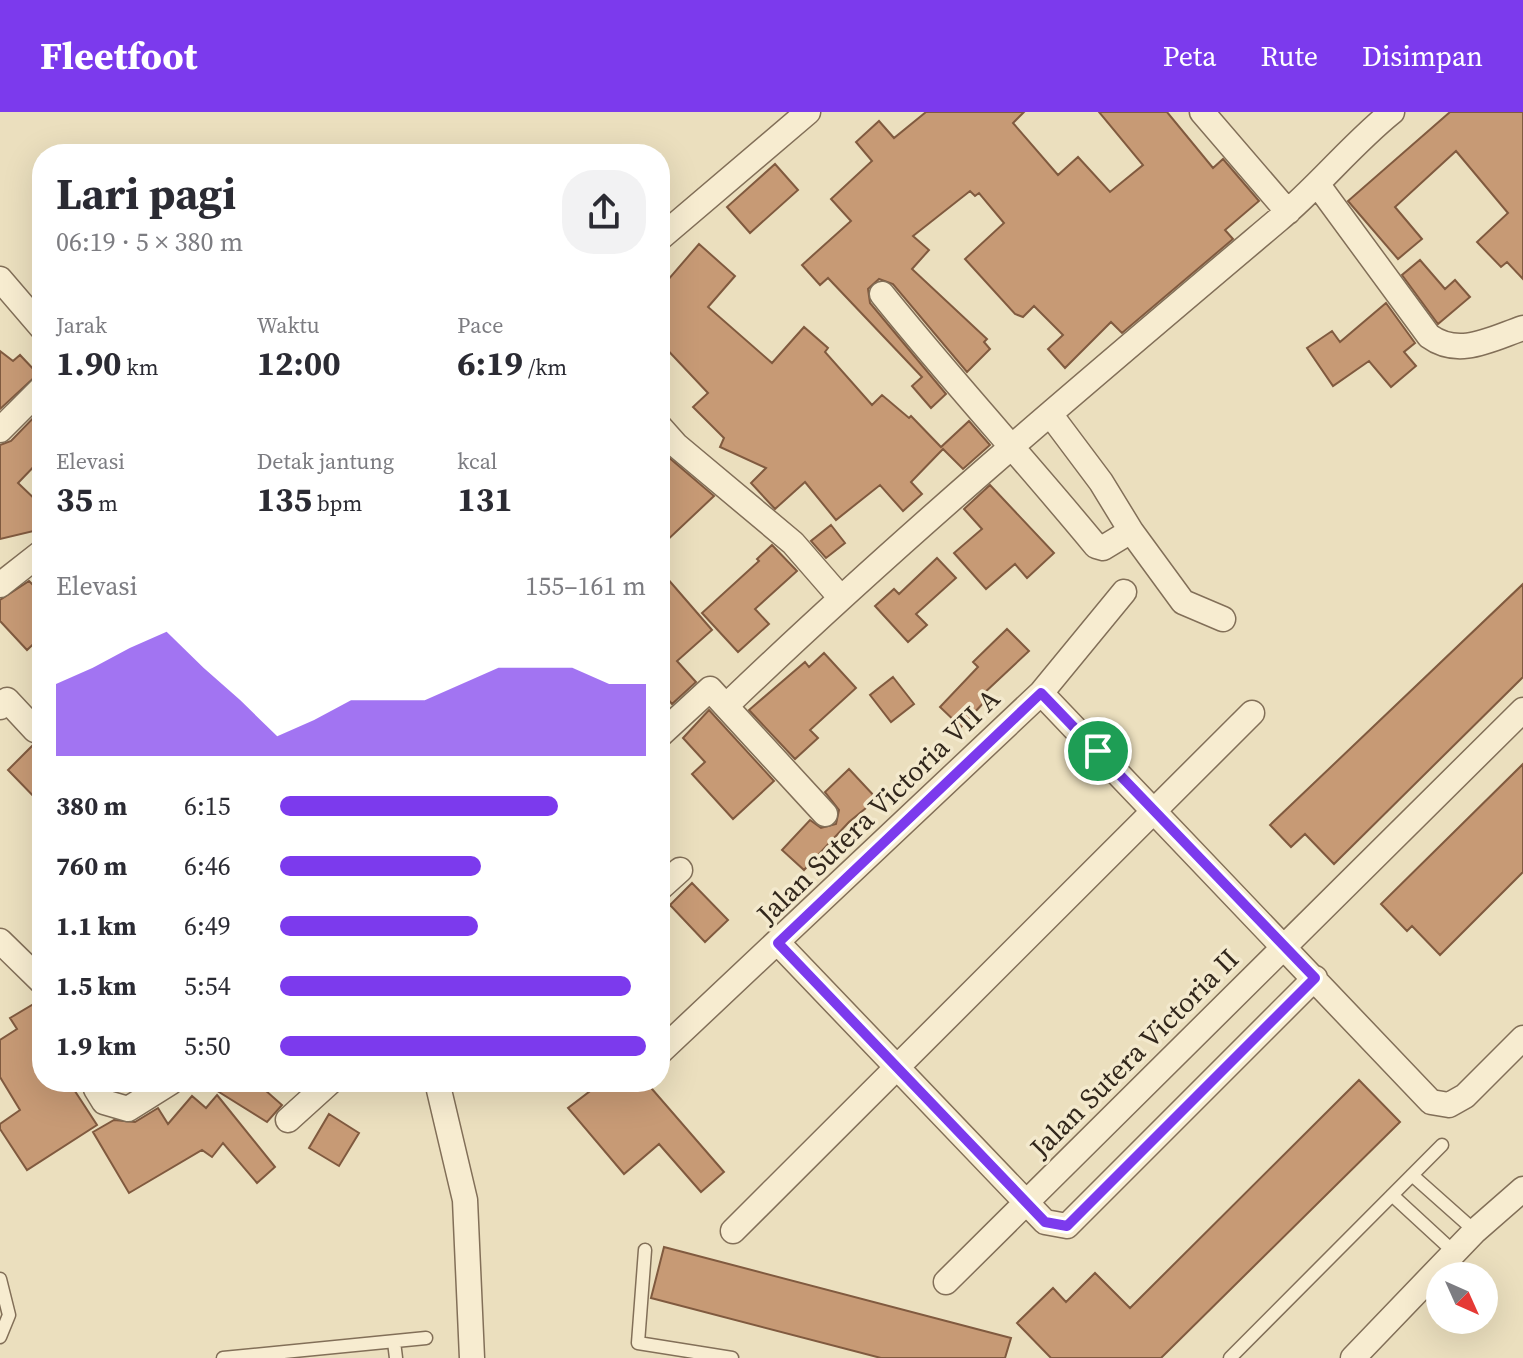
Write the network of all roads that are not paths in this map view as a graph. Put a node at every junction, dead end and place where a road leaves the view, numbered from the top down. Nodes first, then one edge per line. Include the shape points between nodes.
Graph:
1 (808, 112) edge
2 (1202, 112) edge
3 (1392, 112) edge
4 (1318, 185) junction
5 (1288, 212) junction
6 (670, 229) edge
7 (0, 279) edge
8 (882, 294) dead end
9 (32, 316) edge
10 (1523, 328) edge
11 (32, 398) edge
12 (1050, 414) junction
13 (0, 430) edge
14 (670, 438) edge
15 (1012, 445) junction
16 (1131, 531) junction
17 (32, 560) edge
18 (0, 585) edge
19 (1124, 592) dead end
20 (840, 597) junction
21 (1223, 619) dead end
22 (1041, 693) junction
23 (727, 705) junction
24 (0, 707) edge
25 (1523, 710) edge
26 (1252, 713) dead end
27 (670, 726) edge
28 (32, 727) edge
29 (1154, 810) junction
30 (825, 814) dead end
31 (680, 870) dead end
32 (670, 879) edge
33 (0, 941) edge
34 (778, 943) junction
35 (1285, 947) junction
36 (32, 972) edge
37 (1315, 978) junction
38 (1523, 1038) edge
39 (670, 1043) edge
40 (895, 1068) junction
41 (98, 1092) edge
42 (155, 1092) edge
43 (319, 1092) edge
44 (439, 1092) edge
45 (288, 1120) dead end
46 (1442, 1145) dead end
47 (1412, 1175) junction
48 (1523, 1189) edge
49 (1392, 1195) junction
50 (1026, 1201) junction
51 (733, 1231) dead end
52 (1475, 1231) junction
53 (645, 1250) dead end
54 (1455, 1253) junction
55 (0, 1279) edge
56 (946, 1282) dead end
57 (0, 1337) edge
58 (426, 1338) dead end
59 (394, 1342) junction
60 (223, 1358) edge
61 (396, 1358) edge
62 (472, 1358) edge
63 (732, 1358) edge
64 (1230, 1358) edge
65 (1353, 1358) edge

1 - 6 street
2 - 5 street
3 - 4 street
4 - 5 street
4 - 10 street via 1440,344 1469,347
5 - 12 street
7 - 9 street
8 - 15 street
11 - 13 street
12 - 15 street
12 - 16 street
14 - 20 street via 793,543
15 - 16 street via 1099,549
15 - 20 street
16 - 21 street via 1183,602
17 - 18 street
19 - 22 street, Jalan Sutera Victoria VII A
20 - 23 street
22 - 29 street
22 - 34 street, Jalan Sutera Victoria VII A
23 - 27 street via 710,689
23 - 30 street
24 - 28 street via 7,700
25 - 35 street, Jalan Sutera Victoria II
26 - 29 street
29 - 35 street
29 - 40 street
31 - 32 street
33 - 36 street
34 - 39 street, Jalan Sutera Victoria VII A
34 - 40 street
35 - 37 street
35 - 50 street, Jalan Sutera Victoria II
37 - 38 street via 1431,1102 1449,1105 1465,1096
37 - 50 street, Jalan Sutera Victoria II via 1067,1226 1045,1222
40 - 50 street
40 - 51 street
41 - 42 street via 104,1102 128,1109
43 - 45 street
44 - 62 street via 465,1200
46 - 47 lane
47 - 49 lane
47 - 52 lane
48 - 52 street
49 - 54 lane
49 - 64 lane
50 - 56 street, Jalan Sutera Victoria II
52 - 54 street
53 - 63 lane via 638,1343
54 - 65 street
55 - 57 lane via 9,1315
58 - 59 lane
59 - 60 lane
59 - 61 lane

